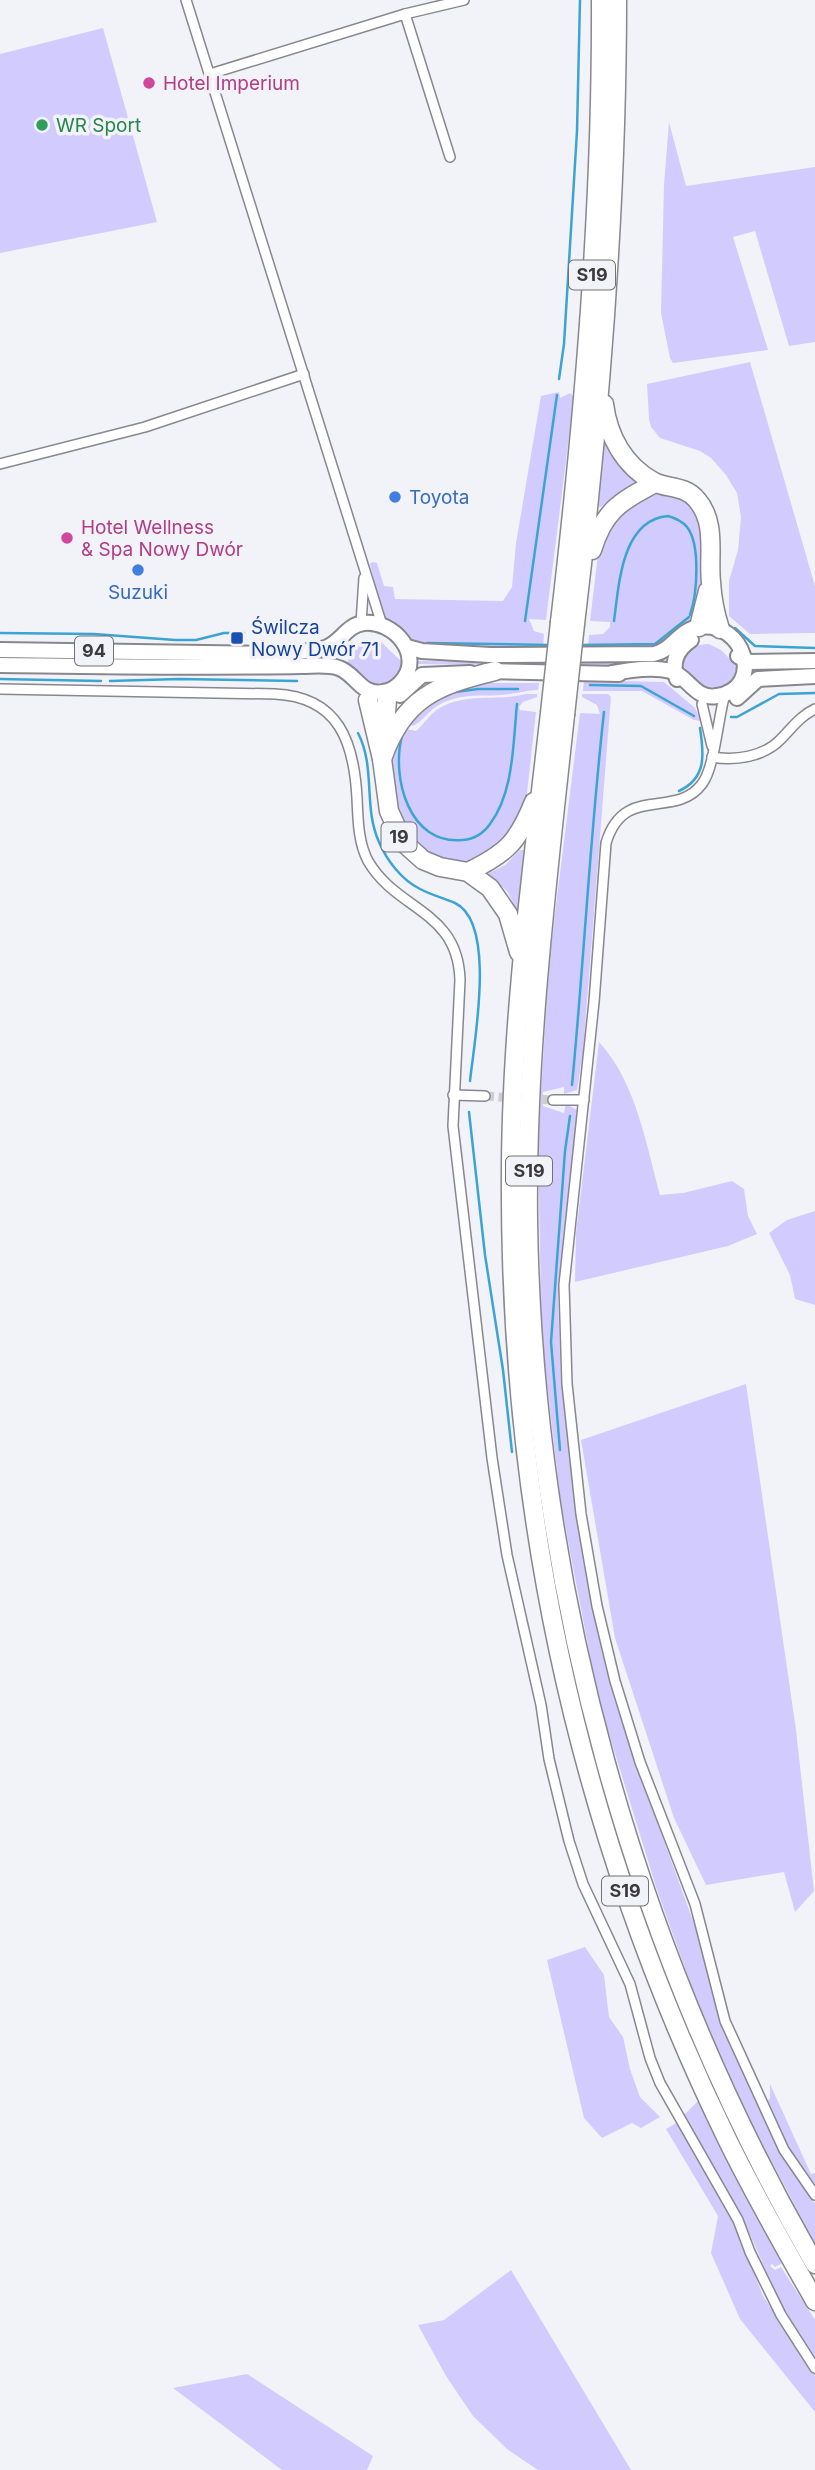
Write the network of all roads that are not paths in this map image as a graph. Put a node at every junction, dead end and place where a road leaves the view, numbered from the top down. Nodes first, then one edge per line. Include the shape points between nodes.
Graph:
1 (186, 0) edge
2 (464, 0) edge
3 (601, 0) edge
4 (617, 0) edge
5 (405, 14) junction
6 (210, 74) junction
7 (450, 158) dead end
8 (304, 374) junction
9 (601, 376) junction
10 (0, 464) edge
11 (655, 483) junction
12 (364, 569) junction
13 (710, 581) junction
14 (579, 593) junction
15 (567, 623) junction
16 (382, 625) junction
17 (360, 628) junction
18 (720, 629) junction
19 (697, 632) junction
20 (0, 650) edge
21 (267, 653) junction
22 (598, 656) junction
23 (676, 656) junction
24 (408, 658) junction
25 (815, 660) edge
26 (743, 662) junction
27 (0, 664) edge
28 (340, 666) junction
29 (490, 666) junction
30 (815, 675) edge
31 (676, 678) junction
32 (0, 689) edge
33 (388, 695) junction
34 (723, 699) junction
35 (368, 700) junction
36 (702, 704) junction
37 (815, 709) edge
38 (557, 714) junction
39 (712, 753) junction
40 (382, 758) junction
41 (542, 782) junction
42 (468, 872) junction
43 (522, 965) junction
44 (453, 1095) junction
45 (485, 1097) tunnel mouth
46 (553, 1100) tunnel mouth
47 (584, 1100) junction
48 (815, 2195) edge
49 (815, 2264) edge
50 (815, 2301) edge
51 (815, 2368) edge

1 - 6 street
2 - 5 street
3 - 15 highway, S19 via 592,280
4 - 9 highway, S19 via 614,156
5 - 6 street
5 - 7 street
6 - 8 street
8 - 10 street via 145,427
8 - 12 street
9 - 11 highway via 616,445
9 - 14 highway, S19
11 - 13 highway via 682,489 703,508 710,528
11 - 14 highway via 626,498 607,516 598,530
12 - 16 street
12 - 17 street
13 - 18 highway
13 - 19 highway
14 - 15 highway, S19
15 - 38 highway, S19, bridge
16 - 17 main road
16 - 24 main road via 398,634
17 - 21 main road, 94 via 347,630 323,649
17 - 24 main road via 382,634
17 - 28 main road via 347,641
18 - 19 main road
18 - 26 main road via 732,637
19 - 22 main road via 681,635 660,653
19 - 23 main road
19 - 26 main road via 720,639
20 - 21 main road, 94
21 - 28 main road, 94 via 314,656
22 - 23 main road via 659,661
22 - 29 main road
23 - 31 main road
24 - 29 main road via 458,658
24 - 33 main road via 401,682
25 - 26 main road
26 - 30 main road via 762,671
26 - 34 main road via 736,687
27 - 28 main road, 94
28 - 33 main road via 368,691
28 - 35 main road via 351,690
29 - 31 main road via 612,673 668,670
29 - 33 main road via 422,676 402,694
29 - 40 highway via 421,698 404,715
30 - 34 main road via 758,679 734,700
31 - 34 main road via 685,679 701,695
31 - 36 main road via 689,697
32 - 44 street via 285,694 326,711 350,745 360,834 370,863 441,928 457,951 460,980
33 - 35 main road
33 - 40 highway
34 - 36 main road
34 - 39 street
35 - 40 highway
36 - 39 street
37 - 39 street via 765,751 753,756
38 - 41 highway, S19
38 - 49 highway, S19 via 530,1101 528,1217 538,1393 564,1580 621,1815 683,1993 732,2106
39 - 47 street via 704,781 692,793 630,810 608,834
40 - 42 highway, 19 via 389,811 402,842 428,863
41 - 42 highway via 513,844
41 - 43 highway, S19
42 - 43 highway via 490,888 506,909
43 - 50 highway, S19 via 511,1138 513,1301 533,1515 558,1650 604,1828 666,1999 727,2139
44 - 45 street
44 - 51 street via 501,1520 569,1842 583,1884 630,1984 660,2083 738,2220 781,2315
46 - 47 street
47 - 48 street via 564,1307 571,1430 597,1606 636,1749 695,1904 725,2021 784,2150

